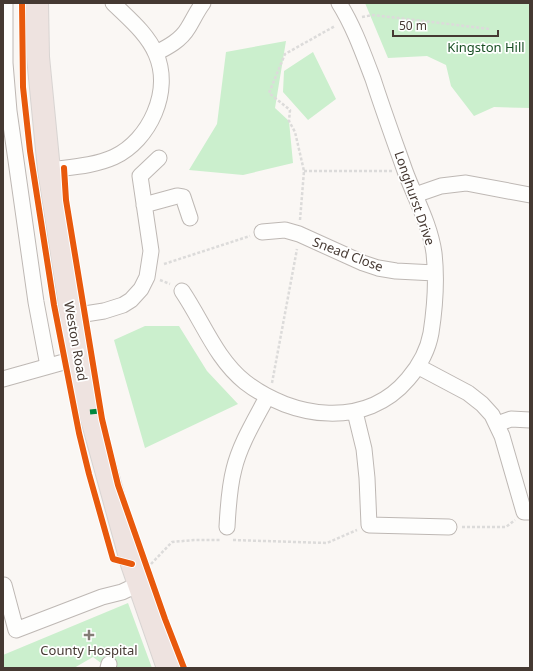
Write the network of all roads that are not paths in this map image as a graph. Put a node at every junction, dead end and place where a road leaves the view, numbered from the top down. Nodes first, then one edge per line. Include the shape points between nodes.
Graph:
1 (5, 3) edge
2 (37, 3) edge
3 (113, 3) edge
4 (203, 3) edge
5 (339, 3) edge
6 (156, 53) junction
7 (159, 158) dead end
8 (49, 170) junction
9 (530, 194) edge
10 (415, 195) junction
11 (144, 205) junction
12 (190, 218) dead end
13 (262, 232) road end
14 (435, 273) junction
15 (182, 291) road end
16 (72, 316) junction
17 (78, 358) junction
18 (48, 366) junction
19 (419, 367) junction
20 (3, 379) edge
21 (267, 397) junction
22 (355, 412) junction
23 (530, 420) edge
24 (497, 424) junction
25 (527, 512) edge
26 (448, 527) road end
27 (228, 536) road end
28 (143, 576) junction
29 (4, 585) edge
30 (168, 668) edge

1 - 18 street via 5,63 9,111
2 - 8 highway, Weston Road via 38,57
3 - 6 street via 138,27
4 - 6 street via 188,29 171,45
5 - 10 street, Longhurst Drive via 349,18 360,44
6 - 8 street via 161,76 157,106 146,130 136,142 113,157 84,165
7 - 11 street via 140,176
8 - 16 highway, Weston Road
9 - 10 street via 466,183 441,186
10 - 14 street, Longhurst Drive via 430,232
11 - 12 street via 177,196 183,197
11 - 16 street via 151,251 148,273 141,289 132,300 123,305
13 - 14 street, Snead Close via 286,230 299,234 378,268
14 - 19 street, Longhurst Drive via 431,334
15 - 21 street, Longhurst Drive via 229,367
16 - 17 highway, Weston Road
17 - 18 street
17 - 28 highway, Weston Road via 90,412 132,564
18 - 20 street
19 - 22 street, Longhurst Drive via 385,400
19 - 24 street via 468,393 482,404
21 - 22 street, Longhurst Drive via 296,408 320,413
21 - 27 street via 247,434 234,468 230,486
22 - 26 street via 364,449 369,525
23 - 24 street via 511,419
24 - 25 street
28 - 29 street via 122,592 102,597 16,630
28 - 30 highway, Weston Road

